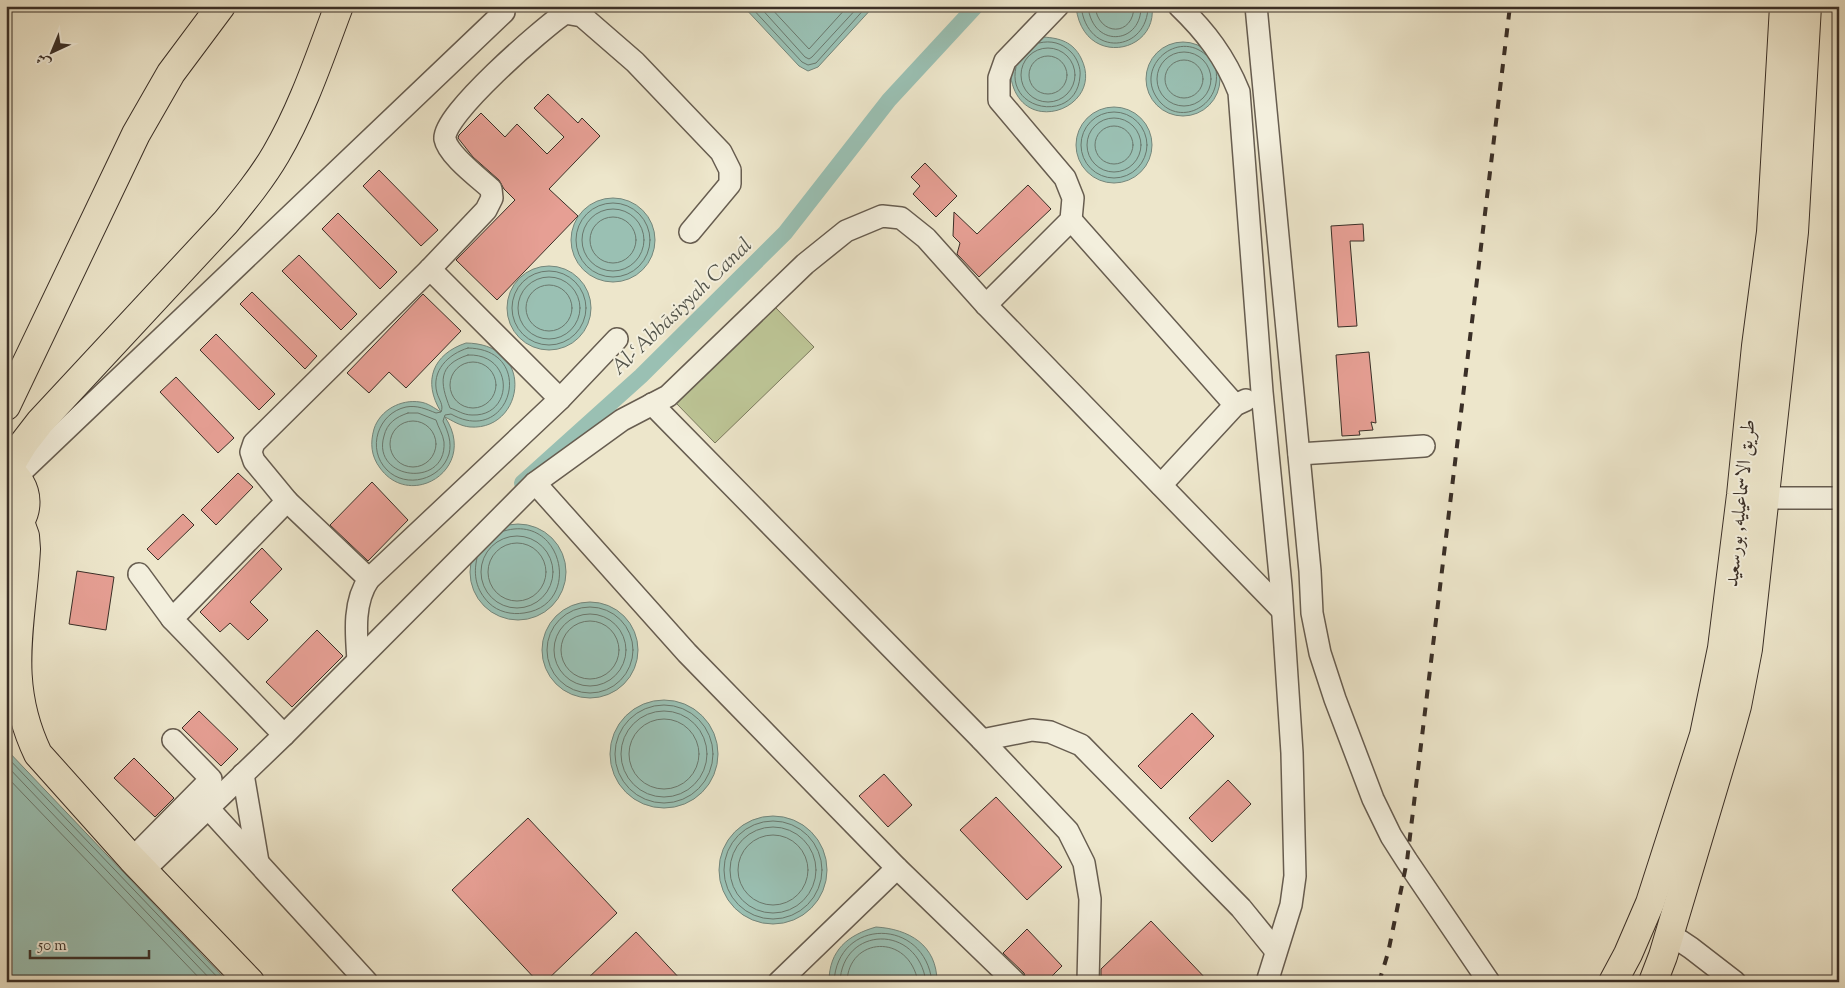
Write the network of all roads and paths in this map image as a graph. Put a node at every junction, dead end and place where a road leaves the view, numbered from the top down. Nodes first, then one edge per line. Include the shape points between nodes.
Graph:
1 (221, 6) edge
2 (339, 6) edge
3 (1058, 6) edge
4 (1179, 6) edge
5 (1256, 6) edge
6 (1784, 6) edge
7 (1806, 6) edge
8 (504, 12) dead end
9 (1071, 220) junction
10 (690, 232) dead end
11 (430, 269) junction
12 (1779, 269) junction
13 (986, 304) junction
14 (617, 339) dead end
15 (1768, 349) junction
16 (1262, 392) junction
17 (560, 398) junction
18 (652, 404) junction
19 (1235, 405) junction
20 (6, 406) edge
21 (1424, 446) dead end
22 (1299, 454) junction
23 (10, 472) edge
24 (535, 483) junction
25 (1161, 485) junction
26 (1764, 498) junction
27 (1839, 498) edge
28 (287, 501) junction
29 (11, 533) edge
30 (139, 574) dead end
31 (369, 579) junction
32 (1282, 610) junction
33 (172, 619) junction
34 (358, 660) junction
35 (284, 735) junction
36 (172, 740) dead end
37 (982, 740) junction
38 (243, 774) junction
39 (208, 808) junction
40 (258, 862) junction
41 (138, 864) junction
42 (896, 868) junction
43 (1670, 934) junction
44 (1276, 951) junction
45 (250, 982) edge
46 (368, 982) edge
47 (779, 982) edge
48 (1015, 982) edge
49 (1088, 982) edge
50 (1267, 982) edge
51 (1489, 982) edge
52 (1613, 982) edge
53 (1653, 982) edge
54 (1735, 982) edge

1 - 20 main road via 172,73 136,134
2 - 23 main road via 294,120 276,155 250,193 40,422 20,448
3 - 9 street via 1005,61 999,78 999,100 1065,178 1073,198
4 - 16 street via 1202,29 1229,68 1239,92
5 - 22 street
6 - 12 main road, طريق الاسماعيليه, بورسعيد via 1774,196
7 - 12 main road, طريق الاسماعيليه, بورسعيد via 1798,177
8 - 23 street
9 - 13 street
9 - 19 street
10 - 11 street via 730,184 730,170 721,152 635,62 582,16 565,13 488,79 448,127 445,138 451,151 491,189 492,198 486,210
11 - 17 street
11 - 28 street via 254,443 254,460
12 - 15 main road, طريق الاسماعيليه, بورسعيد
13 - 18 street via 926,238 901,218 882,216 846,231 805,264 688,378 668,396
13 - 25 street
14 - 17 street
15 - 26 main road, طريق الاسماعيليه, بورسعيد
15 - 52 main road, طريق الاسماعيليه, بورسعيد via 1741,495 1722,648 1704,735 1650,903
16 - 19 street
16 - 32 street
17 - 31 street
18 - 24 street via 622,420
18 - 37 street
19 - 25 street
21 - 22 street
22 - 51 street via 1312,613 1320,653 1335,699 1360,768 1391,836
23 - 29 main road via 24,488 26,502
24 - 34 street
24 - 42 street via 687,653
25 - 32 street
26 - 27 street
26 - 43 main road, طريق الاسماعيليه, بورسعيد via 1748,648 1737,706
28 - 31 street
28 - 33 street
29 - 41 main road via 25,536 16,672 28,733 38,754
30 - 33 street
31 - 34 street via 361,590 358,607
32 - 44 street via 1292,753 1295,876 1291,905
33 - 35 street
34 - 35 street
35 - 38 street
36 - 41 street via 211,779
37 - 44 street via 1032,730 1050,732 1081,745 1241,908
37 - 49 street via 1068,831 1084,863 1090,899
38 - 39 street
38 - 40 street
39 - 40 street
39 - 41 street
40 - 46 street
41 - 45 main road
42 - 47 street
42 - 48 street
43 - 53 main road, طريق الاسماعيليه, بورسعيد
43 - 54 street
44 - 50 street

